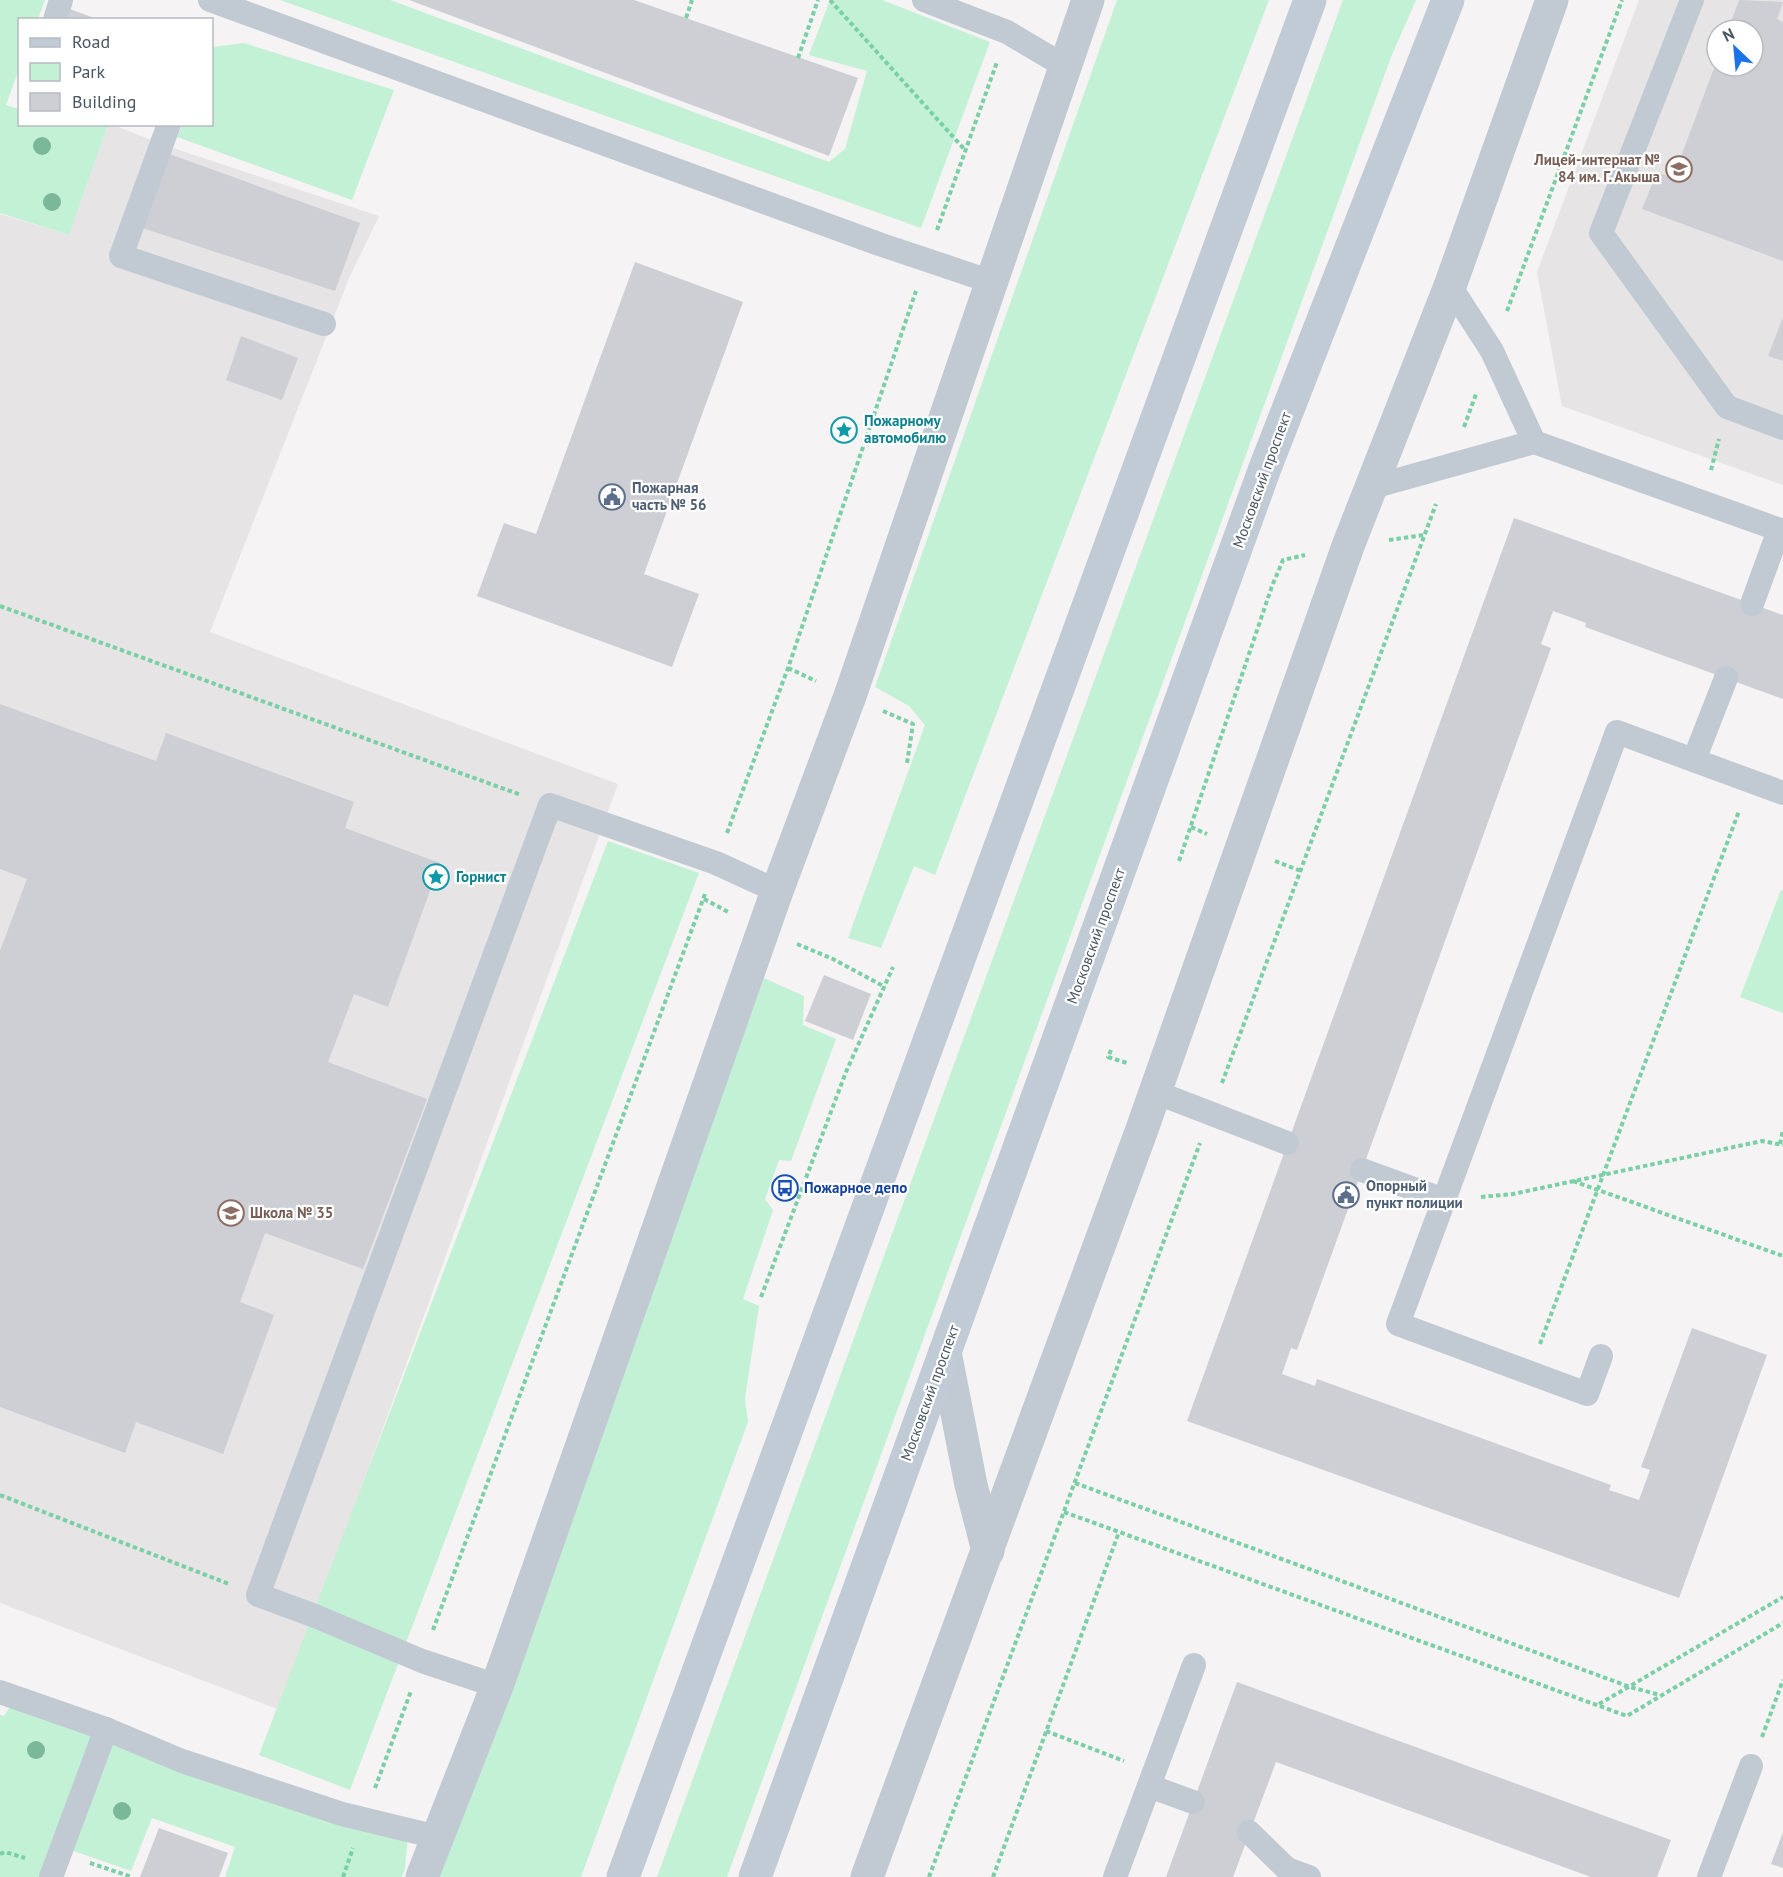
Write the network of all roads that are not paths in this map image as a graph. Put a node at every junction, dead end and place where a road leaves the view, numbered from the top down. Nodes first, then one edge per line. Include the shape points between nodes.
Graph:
1 (61, 0) edge
2 (924, 0) edge
3 (1088, 0) edge
4 (1310, 0) edge
5 (1448, 0) edge
6 (1552, 0) edge
7 (1692, 0) edge
8 (210, 7) edge
9 (56, 18) edge
10 (1066, 67) junction
11 (168, 126) edge
12 (992, 282) junction
13 (1450, 286) junction
14 (324, 324) dead end
15 (1783, 428) edge
16 (1534, 442) junction
17 (1369, 488) junction
18 (1781, 530) edge
19 (1752, 603) dead end
20 (1726, 678) dead end
21 (1694, 760) junction
22 (1783, 794) edge
23 (777, 891) junction
24 (1155, 1092) junction
25 (1287, 1143) dead end
26 (1362, 1170) dead end
27 (1444, 1200) junction
28 (945, 1352) junction
29 (1601, 1356) dead end
30 (988, 1551) junction
31 (1194, 1665) dead end
32 (498, 1686) junction
33 (0, 1692) edge
34 (106, 1729) junction
35 (1751, 1766) road end
36 (1151, 1779) junction
37 (1193, 1802) dead end
38 (1249, 1832) dead end
39 (437, 1837) junction
40 (51, 1877) edge
41 (422, 1877) edge
42 (623, 1877) edge
43 (755, 1877) edge
44 (867, 1877) edge
45 (1115, 1877) edge
46 (1309, 1877) edge
47 (1709, 1877) edge

1 - 9 lane
2 - 10 lane via 1007,32
3 - 10 street
4 - 42 main road
5 - 28 main road, Московский проспект via 1265,468
6 - 13 street
7 - 15 lane via 1601,233 1727,407
8 - 12 lane
10 - 12 street
11 - 14 lane via 121,256
12 - 23 street via 850,696
13 - 16 lane via 1492,351
13 - 17 street
16 - 17 lane
16 - 18 lane
17 - 24 street
18 - 19 lane
20 - 21 lane
21 - 22 lane
21 - 27 lane via 1617,732
23 - 32 street
23 - 32 lane via 716,863 550,805 258,1595 422,1661
24 - 25 lane
24 - 30 street
26 - 27 lane
27 - 29 lane via 1398,1324 1587,1394
28 - 30 street via 970,1485
28 - 43 main road, Московский проспект
30 - 44 street
31 - 36 lane
32 - 39 street
33 - 34 lane
34 - 39 lane via 182,1761 363,1820
34 - 40 lane
35 - 47 lane
36 - 37 lane
36 - 45 lane
38 - 46 lane via 1287,1869
39 - 41 street

